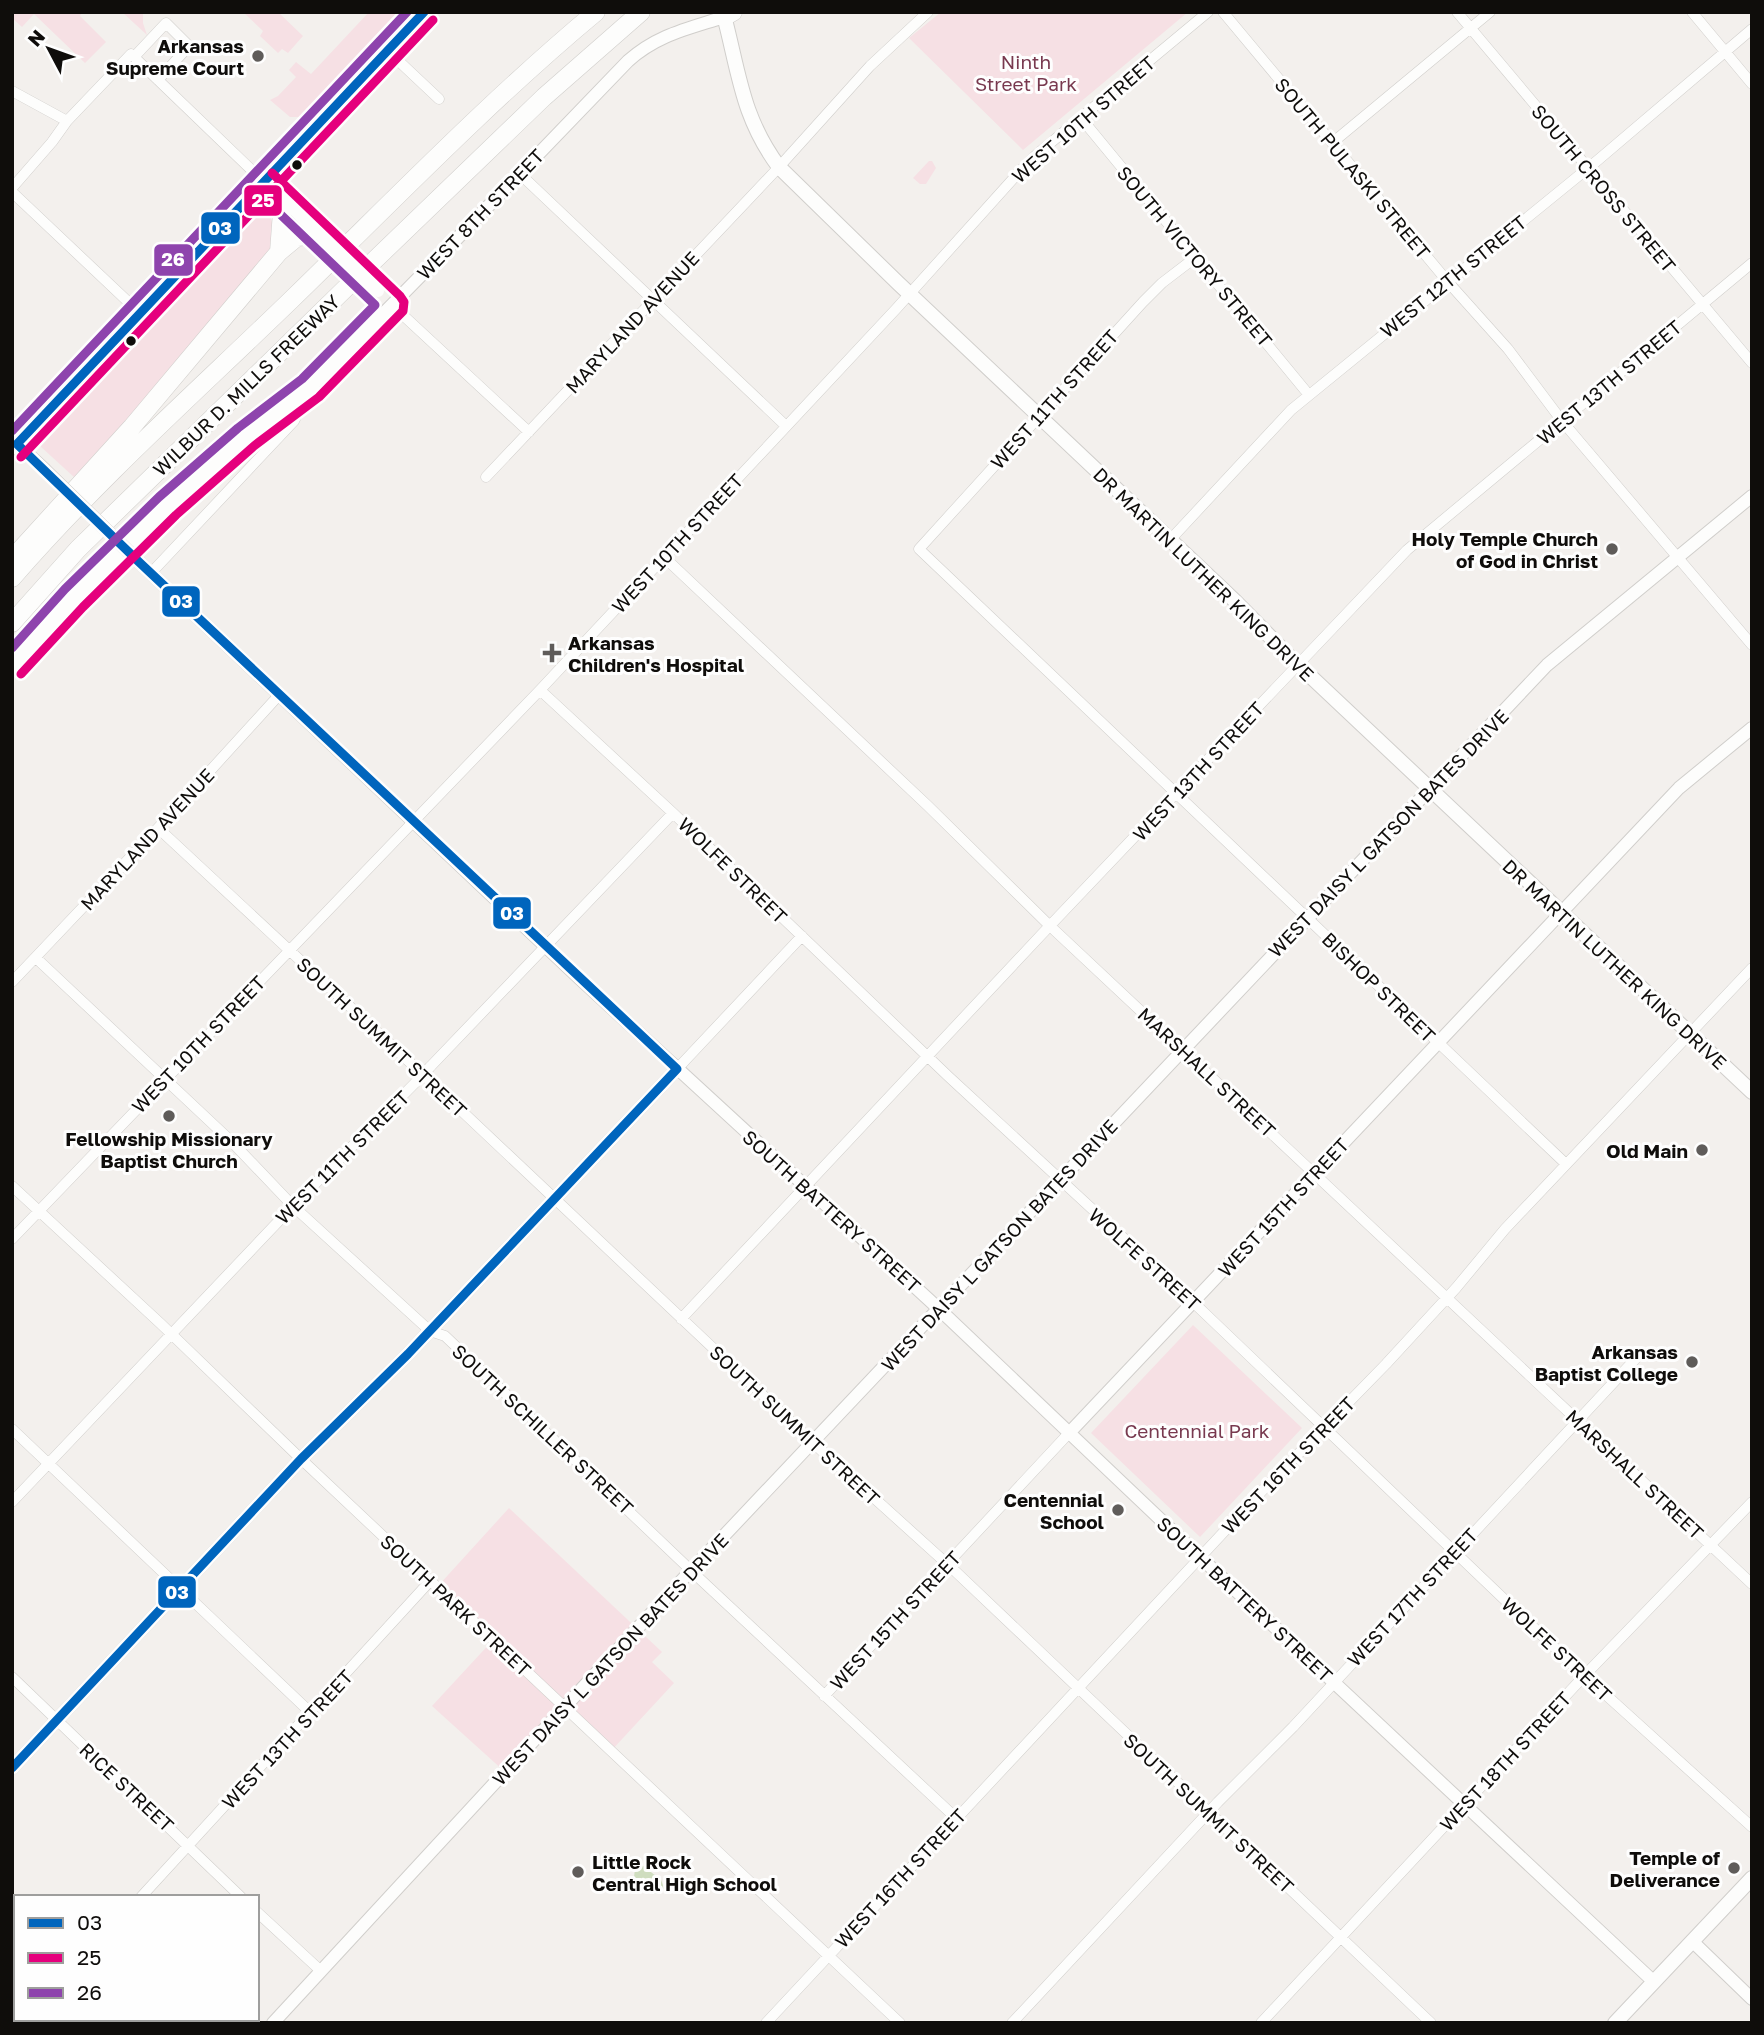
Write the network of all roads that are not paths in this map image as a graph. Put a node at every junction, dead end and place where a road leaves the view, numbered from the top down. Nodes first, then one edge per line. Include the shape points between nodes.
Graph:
1 (425, 12) edge
2 (596, 12) edge
3 (641, 12) edge
4 (928, 12) edge
5 (1208, 12) edge
6 (1223, 12) edge
7 (1457, 12) edge
8 (1490, 12) edge
9 (1692, 12) edge
10 (727, 14) edge
11 (1471, 29) junction
12 (1752, 29) edge
13 (388, 51) junction
14 (1725, 51) junction
15 (133, 56) junction
16 (158, 79) junction
17 (1752, 84) edge
18 (12, 91) edge
19 (439, 99) dead end
20 (1081, 118) junction
21 (67, 121) junction
22 (1332, 144) junction
23 (779, 167) junction
24 (1587, 167) junction
25 (519, 173) junction
26 (271, 188) junction
27 (12, 190) edge
28 (320, 235) junction
29 (279, 251) junction
30 (1196, 257) junction
31 (1752, 263) edge
32 (1448, 282) junction
33 (909, 293) junction
34 (653, 299) junction
35 (392, 304) junction
36 (1703, 304) junction
37 (141, 313) junction
38 (1752, 363) edge
39 (310, 388) junction
40 (1309, 395) junction
41 (1038, 416) junction
42 (1562, 421) junction
43 (786, 426) junction
44 (529, 432) junction
45 (14, 444) edge
46 (486, 477) dead end
47 (1752, 496) edge
48 (1170, 540) junction
49 (919, 549) joint
50 (664, 557) junction
51 (1677, 557) junction
52 (12, 559) edge
53 (151, 573) junction
54 (12, 578) edge
55 (12, 623) edge
56 (1752, 645) edge
57 (1298, 664) junction
58 (12, 666) edge
59 (540, 690) junction
60 (280, 694) junction
61 (1752, 728) edge
62 (1429, 788) junction
63 (1176, 794) junction
64 (673, 813) junction
65 (414, 821) junction
66 (158, 828) junction
67 (1562, 913) junction
68 (1307, 916) junction
69 (1050, 926) junction
70 (802, 936) junction
71 (547, 947) junction
72 (288, 950) junction
73 (36, 958) junction
74 (1752, 968) edge
75 (12, 982) edge
76 (1689, 1033) junction
77 (1437, 1043) junction
78 (1184, 1049) junction
79 (927, 1056) junction
80 (677, 1069) junction
81 (165, 1080) junction
82 (1752, 1093) edge
83 (1566, 1164) junction
84 (1315, 1173) junction
85 (1059, 1180) junction
86 (12, 1186) edge
87 (805, 1187) junction
88 (555, 1199) junction
89 (293, 1206) junction
90 (40, 1211) junction
91 (12, 1239) edge
92 (1448, 1297) junction
93 (1194, 1303) junction
94 (939, 1309) junction
95 (681, 1319) junction
96 (430, 1331) junction
97 (171, 1333) junction
98 (1640, 1354) dead end
99 (1576, 1420) junction
100 (1324, 1428) junction
101 (12, 1429) edge
102 (1070, 1432) junction
103 (814, 1442) junction
104 (301, 1459) junction
105 (49, 1465) junction
106 (12, 1502) edge
107 (1752, 1502) edge
108 (1710, 1545) junction
109 (1455, 1553) junction
110 (1201, 1558) junction
111 (946, 1564) junction
112 (692, 1571) junction
113 (431, 1580) junction
114 (1752, 1584) edge
115 (179, 1589) junction
116 (1585, 1675) junction
117 (12, 1677) edge
118 (1333, 1682) junction
119 (1079, 1689) junction
120 (824, 1696) junction
121 (564, 1707) junction
122 (311, 1713) junction
123 (56, 1719) junction
124 (12, 1769) edge
125 (1464, 1804) junction
126 (1208, 1813) junction
127 (956, 1818) junction
128 (1752, 1827) edge
129 (188, 1846) junction
130 (1752, 1878) edge
131 (143, 1895) edge
132 (239, 1895) edge
133 (259, 1914) edge
134 (1341, 1938) junction
135 (1692, 1941) junction
136 (828, 1955) junction
137 (321, 1971) junction
138 (1653, 1982) junction
139 (1752, 1999) edge
140 (273, 2023) edge
141 (766, 2023) edge
142 (900, 2023) edge
143 (1012, 2023) edge
144 (1261, 2023) edge
145 (1432, 2023) edge
146 (1615, 2023) edge

1 - 13 street
2 - 54 highway, WILBUR D. MILLS FREEWAY via 94,490
3 - 55 highway, WILBUR D. MILLS FREEWAY via 544,97 346,288 88,539
4 - 23 street, MARYLAND AVENUE via 870,66
5 - 20 street, WEST 10TH STREET
6 - 22 street, SOUTH PULASKI STREET
7 - 11 street, SOUTH CROSS STREET
8 - 11 street
9 - 14 street
10 - 23 main road, DR MARTIN LUTHER KING DRIVE via 747,111
10 - 25 street, WEST 8TH STREET via 664,36 637,53
11 - 22 street
11 - 24 street, SOUTH CROSS STREET
12 - 14 street, WEST 12TH STREET
13 - 19 street
13 - 26 street
14 - 17 street
14 - 24 street, WEST 12TH STREET
15 - 16 street
15 - 16 street via 166,23 189,46
15 - 21 street
16 - 26 street
18 - 21 street
20 - 30 street, SOUTH VICTORY STREET
20 - 33 street, WEST 10TH STREET via 1021,170
21 - 27 street
22 - 32 street, SOUTH PULASKI STREET
23 - 33 main road, DR MARTIN LUTHER KING DRIVE
23 - 34 street, MARYLAND AVENUE
24 - 32 street, WEST 12TH STREET
24 - 36 street, SOUTH CROSS STREET
25 - 34 street
25 - 35 street, WEST 8TH STREET
26 - 28 street
26 - 29 highway via 282,212
26 - 37 street
27 - 37 street
28 - 29 highway via 297,237
28 - 35 street, bridge
29 - 52 highway via 132,426
30 - 40 street, SOUTH VICTORY STREET
30 - 41 street, WEST 11TH STREET via 1143,302
31 - 36 street, WEST 13TH STREET
32 - 40 street, WEST 12TH STREET
32 - 42 street, SOUTH PULASKI STREET via 1508,349
33 - 41 main road, DR MARTIN LUTHER KING DRIVE
33 - 43 street, WEST 10TH STREET
34 - 43 street
34 - 44 street, MARYLAND AVENUE
35 - 39 street, WEST 8TH STREET
35 - 44 street
36 - 38 street, SOUTH CROSS STREET
36 - 42 street, WEST 13TH STREET
37 - 45 street
39 - 53 street, WEST 8TH STREET via 294,421
39 - 58 highway via 168,506
40 - 48 street, WEST 12TH STREET via 1279,421
41 - 48 main road, DR MARTIN LUTHER KING DRIVE
41 - 49 street, WEST 11TH STREET
42 - 51 street, SOUTH PULASKI STREET
42 - 57 street, WEST 13TH STREET via 1415,542
43 - 50 street, WEST 10TH STREET
44 - 46 street, MARYLAND AVENUE
45 - 53 street, SOUTH BATTERY STREET, bridge
47 - 51 street, WEST DAISY L GATSON BATES DRIVE
48 - 57 main road, DR MARTIN LUTHER KING DRIVE
49 - 63 street, BISHOP STREET
50 - 59 street, WEST 10TH STREET
50 - 69 street, MARSHALL STREET
51 - 56 street, SOUTH PULASKI STREET
51 - 62 street, WEST DAISY L GATSON BATES DRIVE via 1554,658
53 - 60 street, SOUTH BATTERY STREET
57 - 62 main road, DR MARTIN LUTHER KING DRIVE
57 - 63 street, WEST 13TH STREET
59 - 64 street, WOLFE STREET
59 - 65 street, WEST 10TH STREET
60 - 65 street, SOUTH BATTERY STREET
60 - 66 street, MARYLAND AVENUE
61 - 67 street, WEST 15TH STREET via 1679,788
62 - 67 main road, DR MARTIN LUTHER KING DRIVE
62 - 68 street, WEST DAISY L GATSON BATES DRIVE
63 - 68 street, BISHOP STREET
63 - 69 street, WEST 13TH STREET
64 - 70 street, WOLFE STREET
64 - 71 street, WEST 11TH STREET
65 - 71 street, SOUTH BATTERY STREET
65 - 72 street, WEST 10TH STREET
66 - 72 street, SOUTH SUMMIT STREET
66 - 73 street, MARYLAND AVENUE
67 - 76 main road, DR MARTIN LUTHER KING DRIVE
67 - 77 street, WEST 15TH STREET
68 - 77 street, BISHOP STREET
68 - 78 street, WEST DAISY L GATSON BATES DRIVE
69 - 78 street, MARSHALL STREET
69 - 79 street, WEST 13TH STREET
70 - 79 street, WOLFE STREET
70 - 80 street
71 - 80 street, SOUTH BATTERY STREET
71 - 89 street, WEST 11TH STREET, bridge
72 - 81 street, WEST 10TH STREET
72 - 88 street, SOUTH SUMMIT STREET
73 - 75 street, MARYLAND AVENUE
73 - 81 street, SOUTH SCHILLER STREET
74 - 76 street, WEST 16TH STREET
76 - 82 main road, DR MARTIN LUTHER KING DRIVE
76 - 83 street, WEST 16TH STREET
77 - 83 street, BISHOP STREET
77 - 84 street, WEST 15TH STREET
78 - 84 street, MARSHALL STREET
78 - 85 street, WEST DAISY L GATSON BATES DRIVE
79 - 85 street, WOLFE STREET
79 - 87 street, WEST 13TH STREET
80 - 87 street, SOUTH BATTERY STREET
80 - 88 street
81 - 89 street, SOUTH SCHILLER STREET
81 - 90 street, WEST 10TH STREET
83 - 92 street, WEST 16TH STREET
84 - 92 street, MARSHALL STREET
84 - 93 street, WEST 15TH STREET
85 - 93 street, WOLFE STREET
85 - 94 street, WEST DAISY L GATSON BATES DRIVE
86 - 90 street, SOUTH PARK STREET
87 - 94 street, SOUTH BATTERY STREET
87 - 95 street, WEST 13TH STREET
88 - 95 street, SOUTH SUMMIT STREET
88 - 96 street
89 - 96 street, SOUTH SCHILLER STREET
89 - 97 street, WEST 11TH STREET
90 - 91 street, WEST 10TH STREET
90 - 97 street, SOUTH PARK STREET
92 - 99 street, MARSHALL STREET
92 - 100 street, WEST 16TH STREET
93 - 100 street, WOLFE STREET
93 - 102 street, WEST 15TH STREET
94 - 102 street, SOUTH BATTERY STREET
94 - 103 street, WEST DAISY L GATSON BATES DRIVE
95 - 103 street, SOUTH SUMMIT STREET
96 - 104 street
96 - 112 street, SOUTH SCHILLER STREET via 444,1336
97 - 104 street, SOUTH PARK STREET
97 - 105 street, WEST 11TH STREET
98 - 99 street, WEST 17TH STREET
99 - 108 street, MARSHALL STREET
99 - 109 street, WEST 17TH STREET
100 - 109 street, WOLFE STREET
100 - 110 street, WEST 16TH STREET
101 - 105 street
102 - 110 street, SOUTH BATTERY STREET
102 - 111 street, WEST 15TH STREET
103 - 111 street, SOUTH SUMMIT STREET
103 - 112 street, WEST DAISY L GATSON BATES DRIVE
104 - 113 street, SOUTH PARK STREET
104 - 115 street
105 - 106 street, WEST 11TH STREET
105 - 115 street
107 - 108 street, WEST 18TH STREET
108 - 114 street, MARSHALL STREET
108 - 116 street, WEST 18TH STREET
109 - 116 street, WOLFE STREET
109 - 118 street, WEST 17TH STREET
110 - 118 street, SOUTH BATTERY STREET
110 - 119 street, WEST 16TH STREET
111 - 119 street, SOUTH SUMMIT STREET
111 - 120 street, WEST 15TH STREET
112 - 120 street, SOUTH SCHILLER STREET
112 - 121 street, WEST DAISY L GATSON BATES DRIVE
113 - 121 street, SOUTH PARK STREET
113 - 122 street, WEST 13TH STREET
115 - 122 street
115 - 123 street
116 - 125 street, WEST 18TH STREET
116 - 128 street, WOLFE STREET
117 - 123 street, RICE STREET
118 - 125 street, SOUTH BATTERY STREET
118 - 126 street, WEST 17TH STREET
119 - 126 street, SOUTH SUMMIT STREET
119 - 127 street, WEST 16TH STREET
120 - 127 street, SOUTH SCHILLER STREET
121 - 136 street, SOUTH PARK STREET
121 - 137 street, WEST DAISY L GATSON BATES DRIVE
122 - 129 street, WEST 13TH STREET
123 - 124 street
123 - 129 street, RICE STREET
125 - 134 street, WEST 18TH STREET
125 - 138 street, SOUTH BATTERY STREET
126 - 134 street, SOUTH SUMMIT STREET
126 - 143 street, WEST 17TH STREET
127 - 136 street, WEST 16TH STREET
129 - 131 street, WEST 13TH STREET
129 - 132 street, RICE STREET
130 - 135 main road
133 - 137 street
134 - 144 street, WEST 18TH STREET
134 - 145 street, SOUTH SUMMIT STREET
135 - 138 main road
135 - 139 street
136 - 141 street, WEST 16TH STREET
136 - 142 street, SOUTH PARK STREET
137 - 140 street, WEST DAISY L GATSON BATES DRIVE
138 - 146 main road

